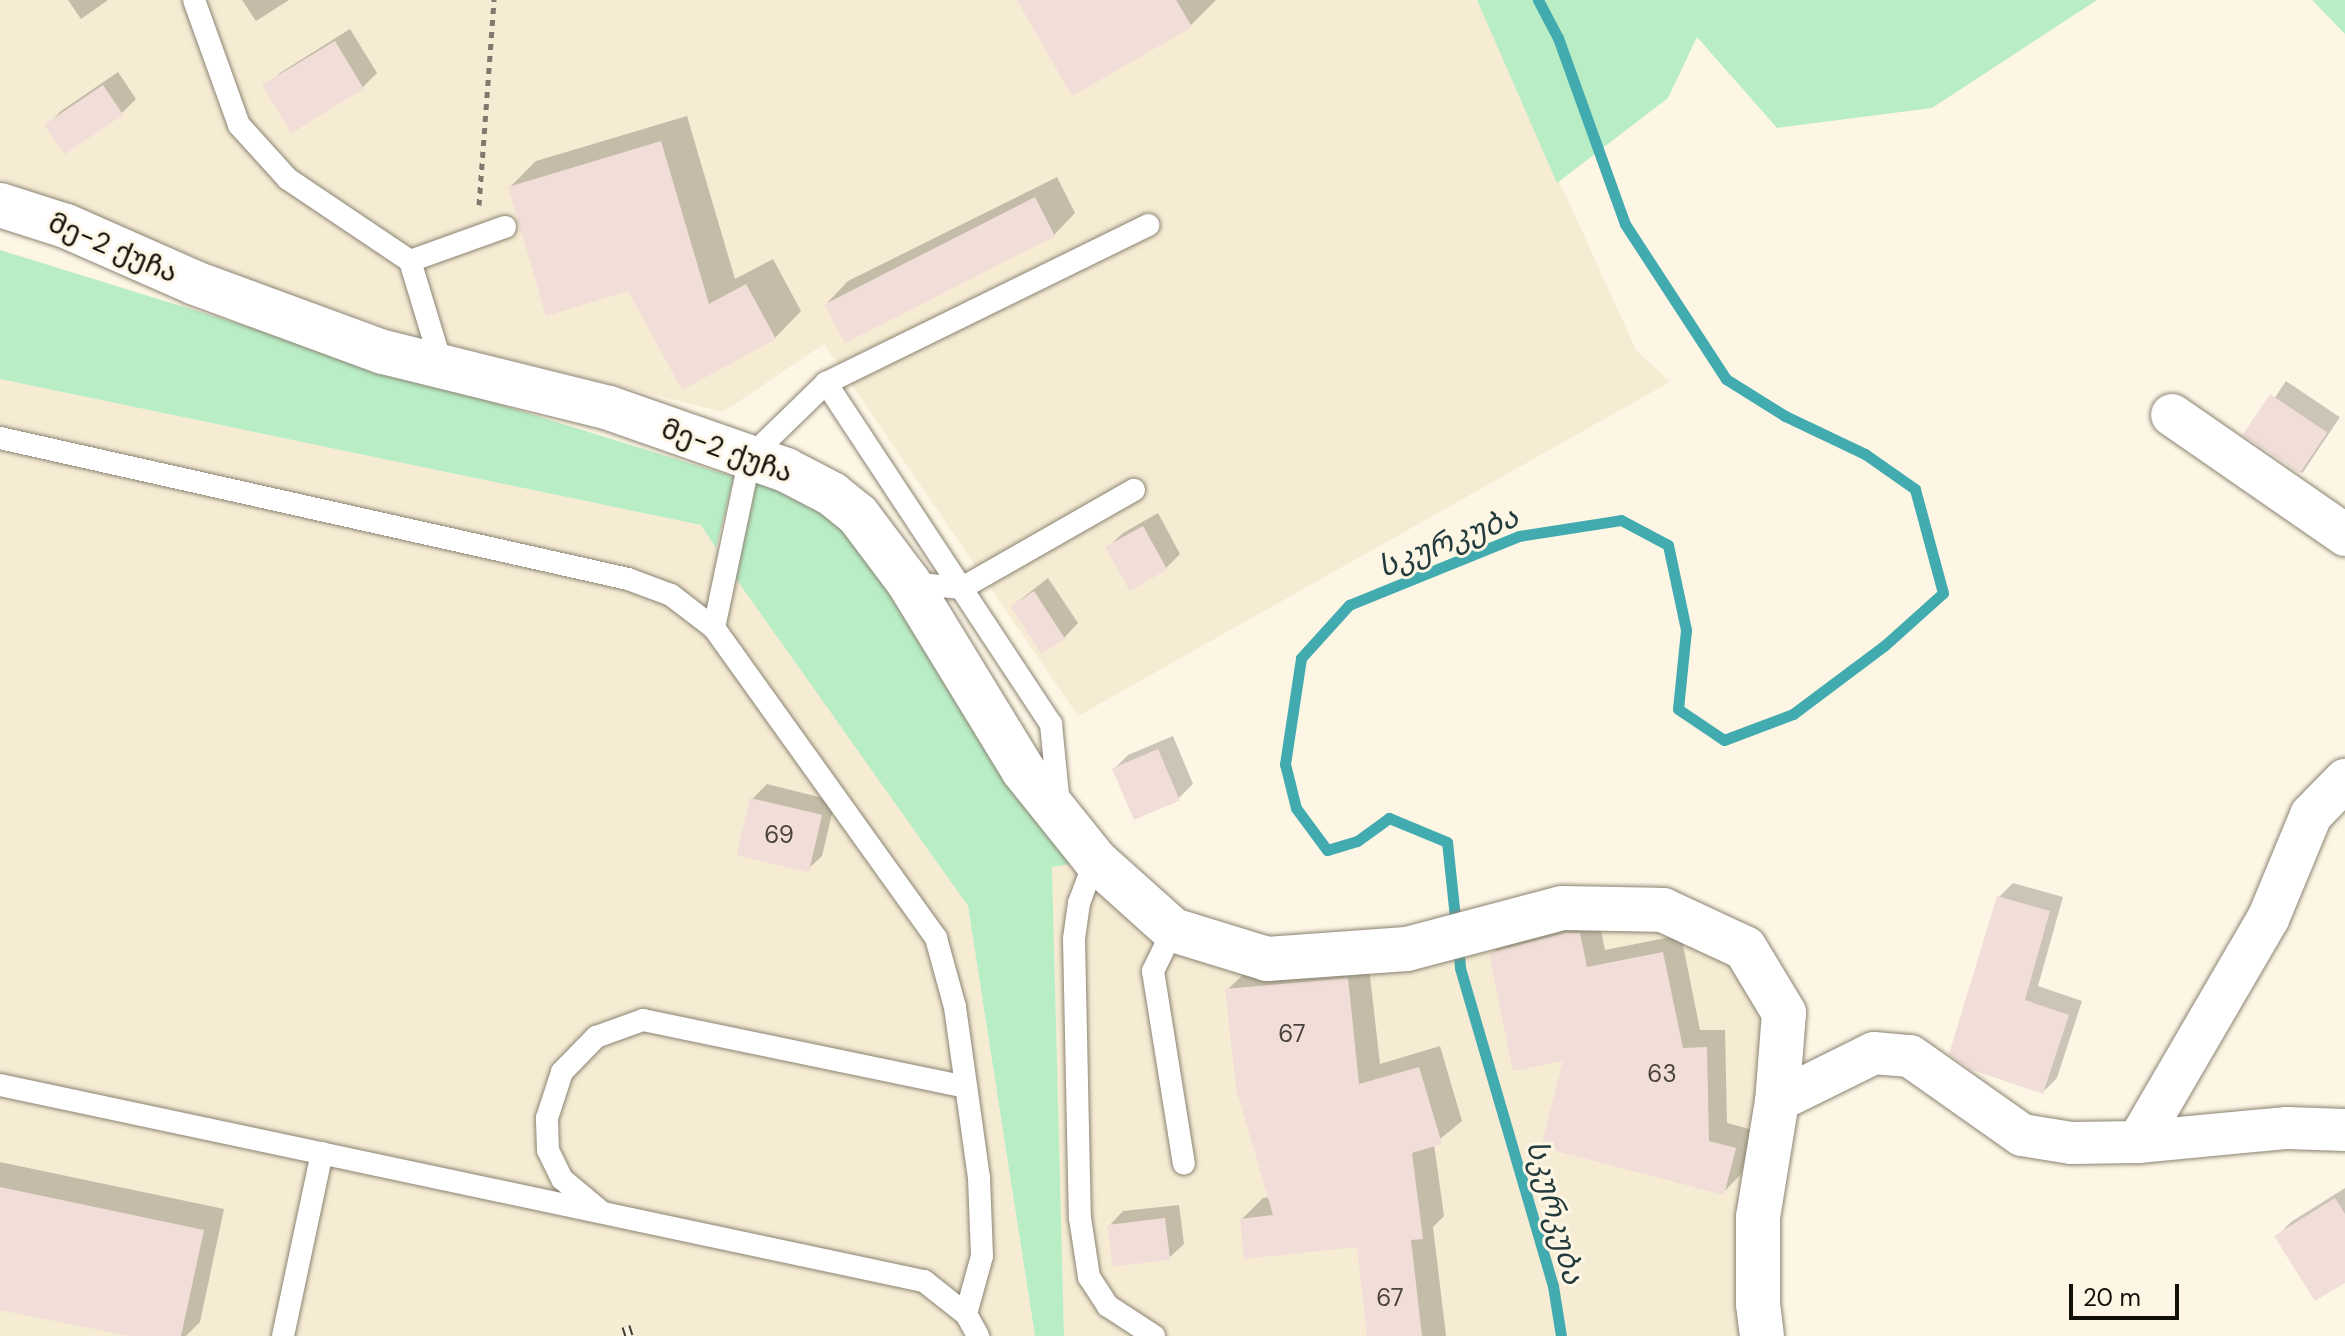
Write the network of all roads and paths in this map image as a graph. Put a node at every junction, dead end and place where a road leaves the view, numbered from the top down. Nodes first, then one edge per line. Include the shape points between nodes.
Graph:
1 (194, 0) edge
2 (494, 0) edge
3 (0, 205) edge
4 (1148, 225) dead end
5 (505, 227) dead end
6 (477, 238) junction
7 (410, 261) junction
8 (442, 366) junction
9 (826, 383) junction
10 (2172, 415) dead end
11 (0, 438) edge
12 (750, 457) junction
13 (1134, 490) dead end
14 (2345, 535) edge
15 (909, 583) junction
16 (962, 588) junction
17 (714, 628) junction
18 (2345, 780) edge
19 (1060, 816) junction
20 (1095, 860) junction
21 (1173, 930) junction
22 (0, 1085) edge
23 (966, 1087) junction
24 (1777, 1101) junction
25 (2345, 1130) edge
26 (2138, 1142) junction
27 (322, 1153) junction
28 (1184, 1164) dead end
29 (602, 1213) junction
30 (966, 1314) junction
31 (283, 1336) edge
32 (978, 1336) edge
33 (1154, 1336) edge
34 (1762, 1336) edge

1 - 7 lane via 239,125 288,179
2 - 6 path
3 - 8 street, მე-2 ქუჩა via 66,226 195,283 339,336
4 - 9 lane
5 - 6 lane
6 - 7 lane
7 - 8 lane
8 - 12 street, მე-2 ქუჩა via 609,408
9 - 12 lane
9 - 16 lane
10 - 14 street
11 - 17 lane via 628,579 671,595
12 - 15 street, მე-2 ქუჩა via 832,494 858,515
12 - 17 lane
13 - 16 lane
15 - 16 lane
15 - 19 street, მე-2 ქუჩა via 1023,770
16 - 19 lane via 1051,724
17 - 23 lane via 936,938 955,1007
18 - 26 street via 2311,815 2268,919
19 - 20 street, მე-2 ქუჩა
20 - 21 street, მე-2 ქუჩა
20 - 33 lane via 1079,903 1074,939 1080,1218 1089,1277 1108,1306
21 - 24 street, მე-2 ქუჩა via 1267,959 1407,949 1562,908 1663,910 1745,948 1784,1013
21 - 28 lane via 1153,971
22 - 27 lane
23 - 29 lane via 643,1020 596,1037 562,1072 547,1118 548,1150 562,1179
23 - 30 lane via 979,1178 982,1256
24 - 26 street via 1874,1053 1910,1056 2022,1135 2071,1143
24 - 34 street via 1758,1217
25 - 26 street via 2287,1128
27 - 29 lane
27 - 31 lane
29 - 30 lane via 924,1281
30 - 32 lane

